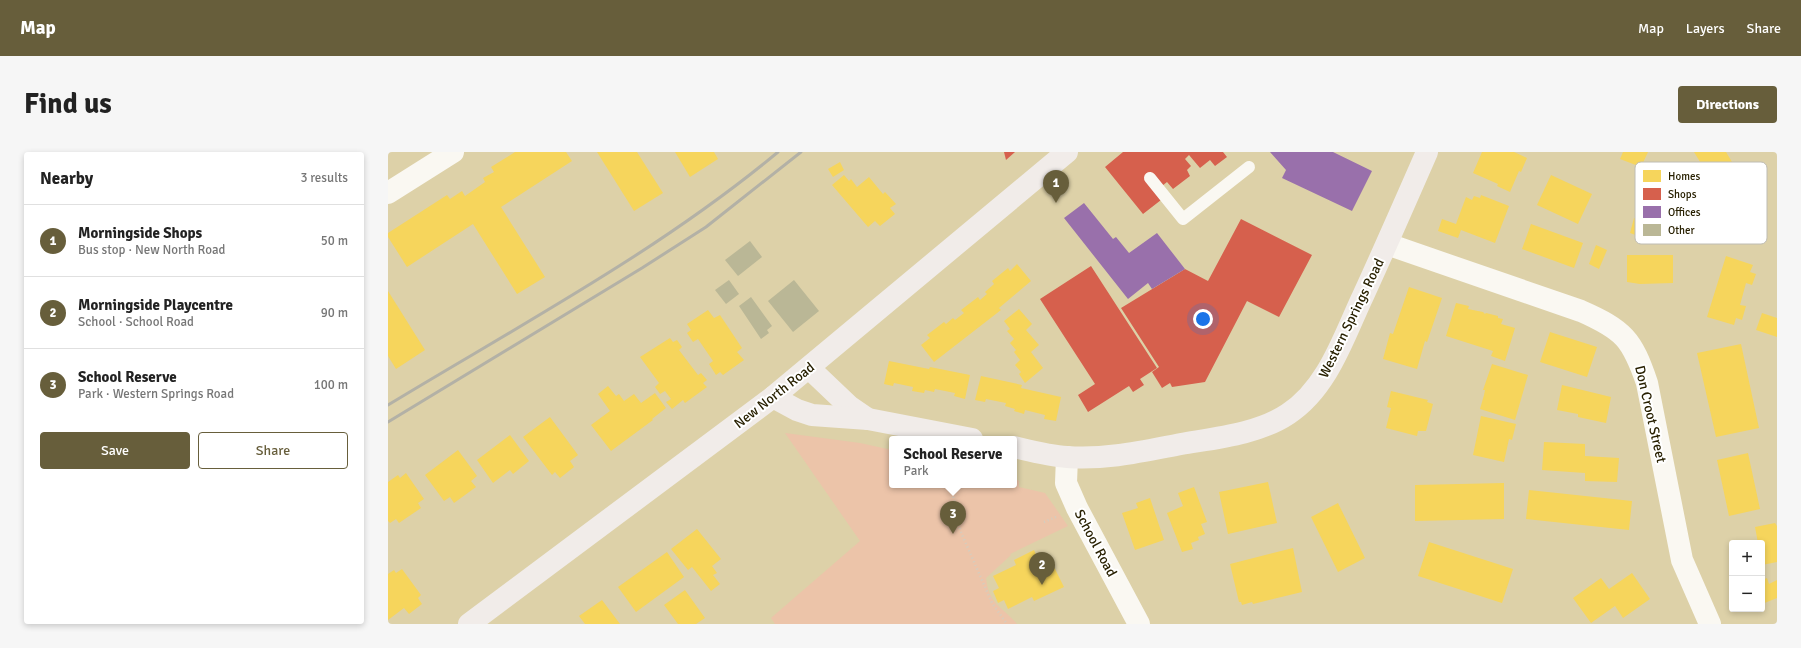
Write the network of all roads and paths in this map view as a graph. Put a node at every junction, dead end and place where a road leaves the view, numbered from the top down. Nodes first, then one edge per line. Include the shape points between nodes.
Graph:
1 (453, 152) edge
2 (1067, 152) edge
3 (1427, 152) edge
4 (1249, 167) dead end
5 (1150, 178) dead end
6 (388, 193) edge
7 (1387, 244) junction
8 (808, 368) junction
9 (773, 397) junction
10 (868, 419) junction
11 (956, 436) edge
12 (1017, 448) edge
13 (1067, 457) junction
14 (951, 488) edge
15 (469, 624) edge
16 (1007, 624) edge
17 (1139, 624) edge
18 (1710, 624) edge

1 - 6 street
2 - 8 street, New North Road
3 - 7 street, Western Springs Road
4 - 5 lane via 1183,219
7 - 13 street, Western Springs Road via 1332,362 1305,402 1289,414 1274,423 1227,436 1109,457
7 - 18 street, Don Croot Street via 1581,311 1606,322 1625,337 1638,356 1647,384 1682,560
8 - 9 street, New North Road
8 - 10 street via 849,406
9 - 10 street via 797,410 812,414
9 - 15 street, New North Road
10 - 11 street
12 - 13 street, Western Springs Road
13 - 17 street, School Road via 1066,482 1074,502
14 - 16 path via 960,530 992,603

